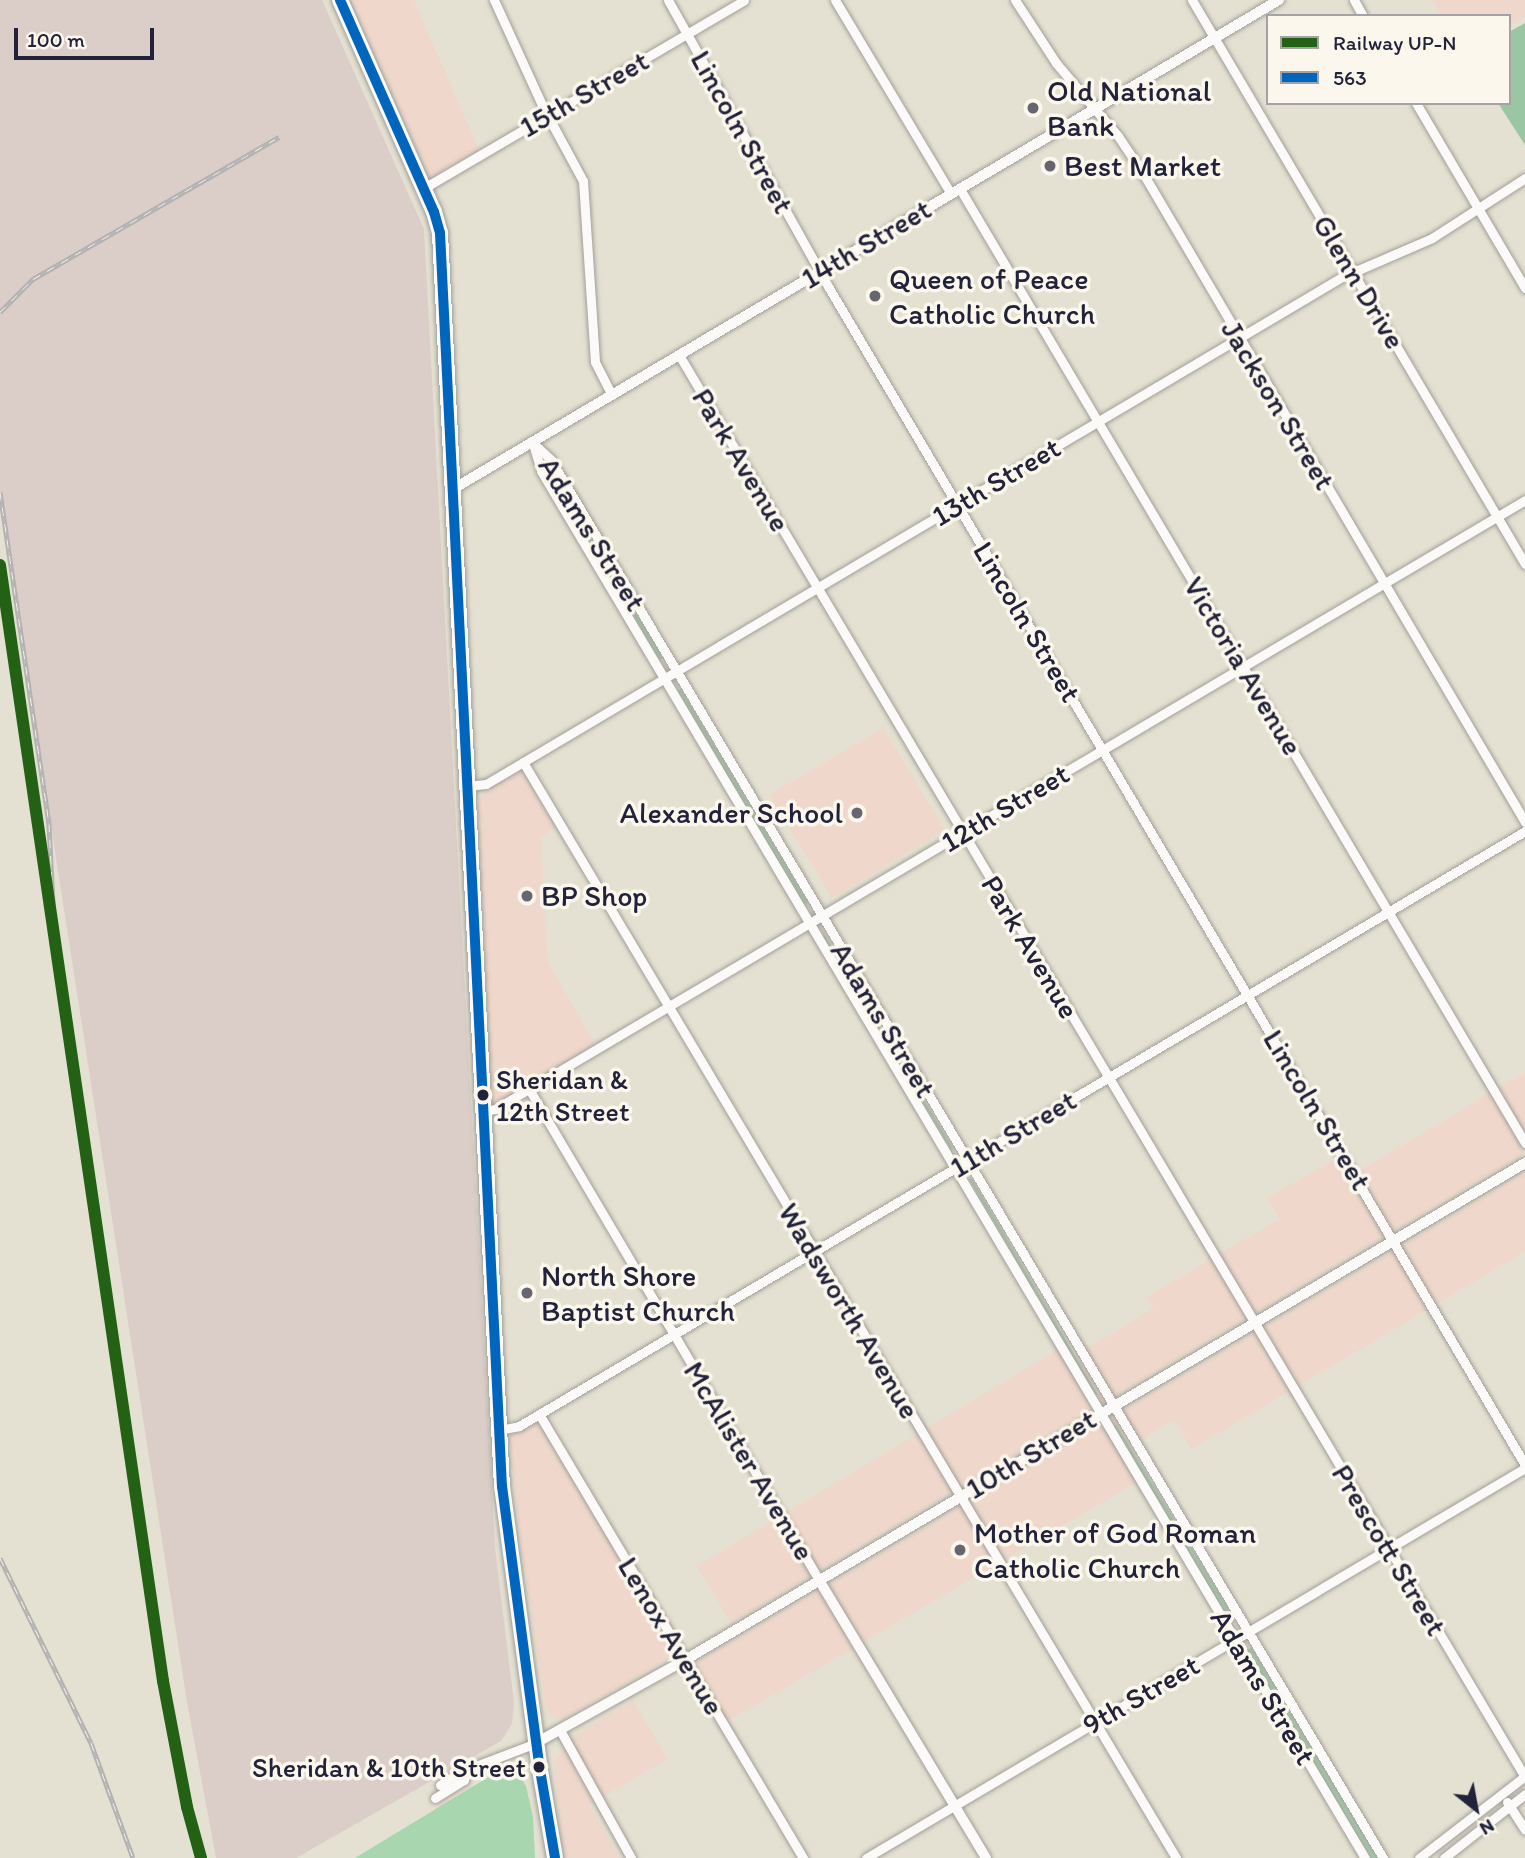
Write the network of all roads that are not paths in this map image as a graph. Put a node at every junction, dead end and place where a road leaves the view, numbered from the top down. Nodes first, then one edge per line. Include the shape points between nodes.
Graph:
1 (340, 0) edge
2 (494, 0) edge
3 (668, 0) edge
4 (744, 0) edge
5 (835, 0) edge
6 (1014, 0) edge
7 (1192, 0) edge
8 (1279, 0) edge
9 (688, 33) junction
10 (1215, 38) junction
11 (1417, 105) edge
12 (1095, 109) junction
13 (547, 116) junction
14 (1525, 177) edge
15 (424, 188) junction
16 (956, 192) junction
17 (1477, 206) junction
18 (1353, 271) junction
19 (820, 272) junction
20 (1525, 288) edge
21 (1238, 338) junction
22 (679, 355) junction
23 (612, 395) junction
24 (1098, 422) junction
25 (532, 442) junction
26 (453, 489) junction
27 (1525, 500) edge
28 (958, 504) junction
29 (1497, 516) junction
30 (1525, 564) edge
31 (1384, 584) junction
32 (817, 587) junction
33 (1243, 666) junction
34 (676, 671) junction
35 (665, 677) junction
36 (1103, 750) junction
37 (523, 762) junction
38 (467, 786) junction
39 (1525, 822) edge
40 (1525, 831) edge
41 (962, 833) junction
42 (1388, 913) junction
43 (822, 916) junction
44 (808, 924) junction
45 (1248, 995) junction
46 (668, 1006) junction
47 (1108, 1078) junction
48 (528, 1089) junction
49 (483, 1111) junction
50 (1525, 1143) edge
51 (967, 1161) junction
52 (1525, 1163) edge
53 (954, 1169) junction
54 (1393, 1240) junction
55 (814, 1252) junction
56 (1253, 1323) junction
57 (673, 1335) junction
58 (1113, 1406) junction
59 (539, 1414) junction
60 (1100, 1414) junction
61 (499, 1430) junction
62 (1525, 1467) edge
63 (960, 1497) junction
64 (1388, 1549) junction
65 (819, 1580) junction
66 (1248, 1632) junction
67 (1235, 1640) junction
68 (685, 1660) junction
69 (1095, 1722) junction
70 (561, 1732) junction
71 (536, 1743) junction
72 (466, 1773) junction
73 (1525, 1776) edge
74 (440, 1785) dead end
75 (1500, 1794) junction
76 (1525, 1794) edge
77 (435, 1798) dead end
78 (954, 1806) junction
79 (1510, 1806) junction
80 (1525, 1830) edge
81 (555, 1858) edge
82 (631, 1858) edge
83 (803, 1858) edge
84 (866, 1858) edge
85 (986, 1858) edge
86 (1176, 1858) edge
87 (1365, 1858) edge
88 (1383, 1858) edge
89 (1419, 1858) edge
90 (1444, 1858) edge

1 - 15 highway
2 - 13 street
3 - 9 street, Lincoln Street
4 - 9 street, 15th Street
5 - 16 street, Victoria Avenue
6 - 12 street, Jackson Street via 1056,63
7 - 10 street, Glenn Drive
8 - 10 street, 14th Street
9 - 13 street, 15th Street
9 - 19 street, Lincoln Street
10 - 12 street, 14th Street
10 - 18 street, Glenn Drive
11 - 17 street
12 - 16 street, 14th Street
12 - 21 street, Jackson Street via 1144,175
13 - 15 street, 15th Street
13 - 23 street via 586,193 595,362
14 - 17 street, 13th Street
15 - 26 highway via 440,233
16 - 19 street, 14th Street
16 - 24 street, Victoria Avenue
17 - 18 street, 13th Street via 1412,249
17 - 20 street
18 - 21 street, 13th Street
18 - 29 street, Glenn Drive
19 - 22 street, 14th Street
19 - 28 street, Lincoln Street
21 - 24 street, 13th Street
21 - 31 street, Jackson Street
22 - 23 street, 14th Street
22 - 32 street, Park Avenue
23 - 25 street, 14th Street
24 - 28 street, 13th Street
24 - 33 street, Victoria Avenue
25 - 26 street, 14th Street
25 - 34 street, Adams Street via 551,460
25 - 35 street, Adams Street via 541,471
26 - 38 highway
27 - 29 street, 12th Street
28 - 32 street, 13th Street
28 - 36 street, Lincoln Street
29 - 30 street, Glenn Drive
29 - 31 street, 12th Street
31 - 33 street, 12th Street
31 - 39 street, Jackson Street
32 - 34 street, 13th Street
32 - 41 street, Park Avenue
33 - 36 street, 12th Street
33 - 42 street, Victoria Avenue
34 - 35 street, 13th Street
34 - 43 street, Adams Street
35 - 37 street, 13th Street
35 - 44 street, Adams Street
36 - 41 street, 12th Street
36 - 45 street, Lincoln Street
37 - 38 street, 13th Street via 486,784
37 - 46 street, Wadsworth Avenue
38 - 49 highway
40 - 42 street, 11th Street
41 - 43 street, 12th Street
41 - 47 street, Park Avenue
42 - 45 street, 11th Street
42 - 50 street, Victoria Avenue
43 - 44 street, 12th Street
43 - 51 street, Adams Street
44 - 46 street, 12th Street
44 - 53 street, Adams Street
45 - 47 street, 11th Street
45 - 54 street, Lincoln Street
46 - 48 street, 12th Street
46 - 55 street, Wadsworth Avenue
47 - 51 street, 11th Street
47 - 56 street, Park Avenue
48 - 49 street, 12th Street
48 - 57 street, McAlister Avenue
49 - 61 highway
51 - 53 street, 11th Street
51 - 58 street, Adams Street
52 - 54 street, 10th Street
53 - 55 street, 11th Street
53 - 60 street, Adams Street
54 - 56 street, 10th Street
54 - 62 street, Lincoln Street
55 - 57 street, 11th Street
55 - 63 street, Wadsworth Avenue
56 - 58 street, 10th Street
56 - 64 street, Prescott Street
57 - 59 street, 11th Street
57 - 65 street, McAlister Avenue
58 - 60 street, 10th Street
58 - 66 street, Adams Street
59 - 61 street, 11th Street via 519,1426
59 - 68 street, Lenox Avenue
60 - 63 street, 10th Street
60 - 67 street, Adams Street
61 - 71 highway via 502,1486
62 - 64 street, 9th Street
63 - 65 street, 10th Street
63 - 69 street, Wadsworth Avenue
64 - 66 street, 9th Street
64 - 73 street, Prescott Street
65 - 68 street, 10th Street
65 - 78 street
66 - 67 street, 9th Street
66 - 88 street, Adams Street
67 - 69 street, 9th Street
67 - 87 street, Adams Street
68 - 70 street, 10th Street
68 - 83 street, Lenox Avenue
69 - 78 street, 9th Street
69 - 86 street, Wadsworth Avenue
70 - 71 street, 10th Street
70 - 82 street
71 - 72 street
71 - 81 highway
72 - 74 street
72 - 77 street via 464,1780
73 - 75 street
75 - 79 street
75 - 89 street
76 - 79 street
78 - 84 street, 9th Street
78 - 85 street
79 - 80 street
79 - 90 street

